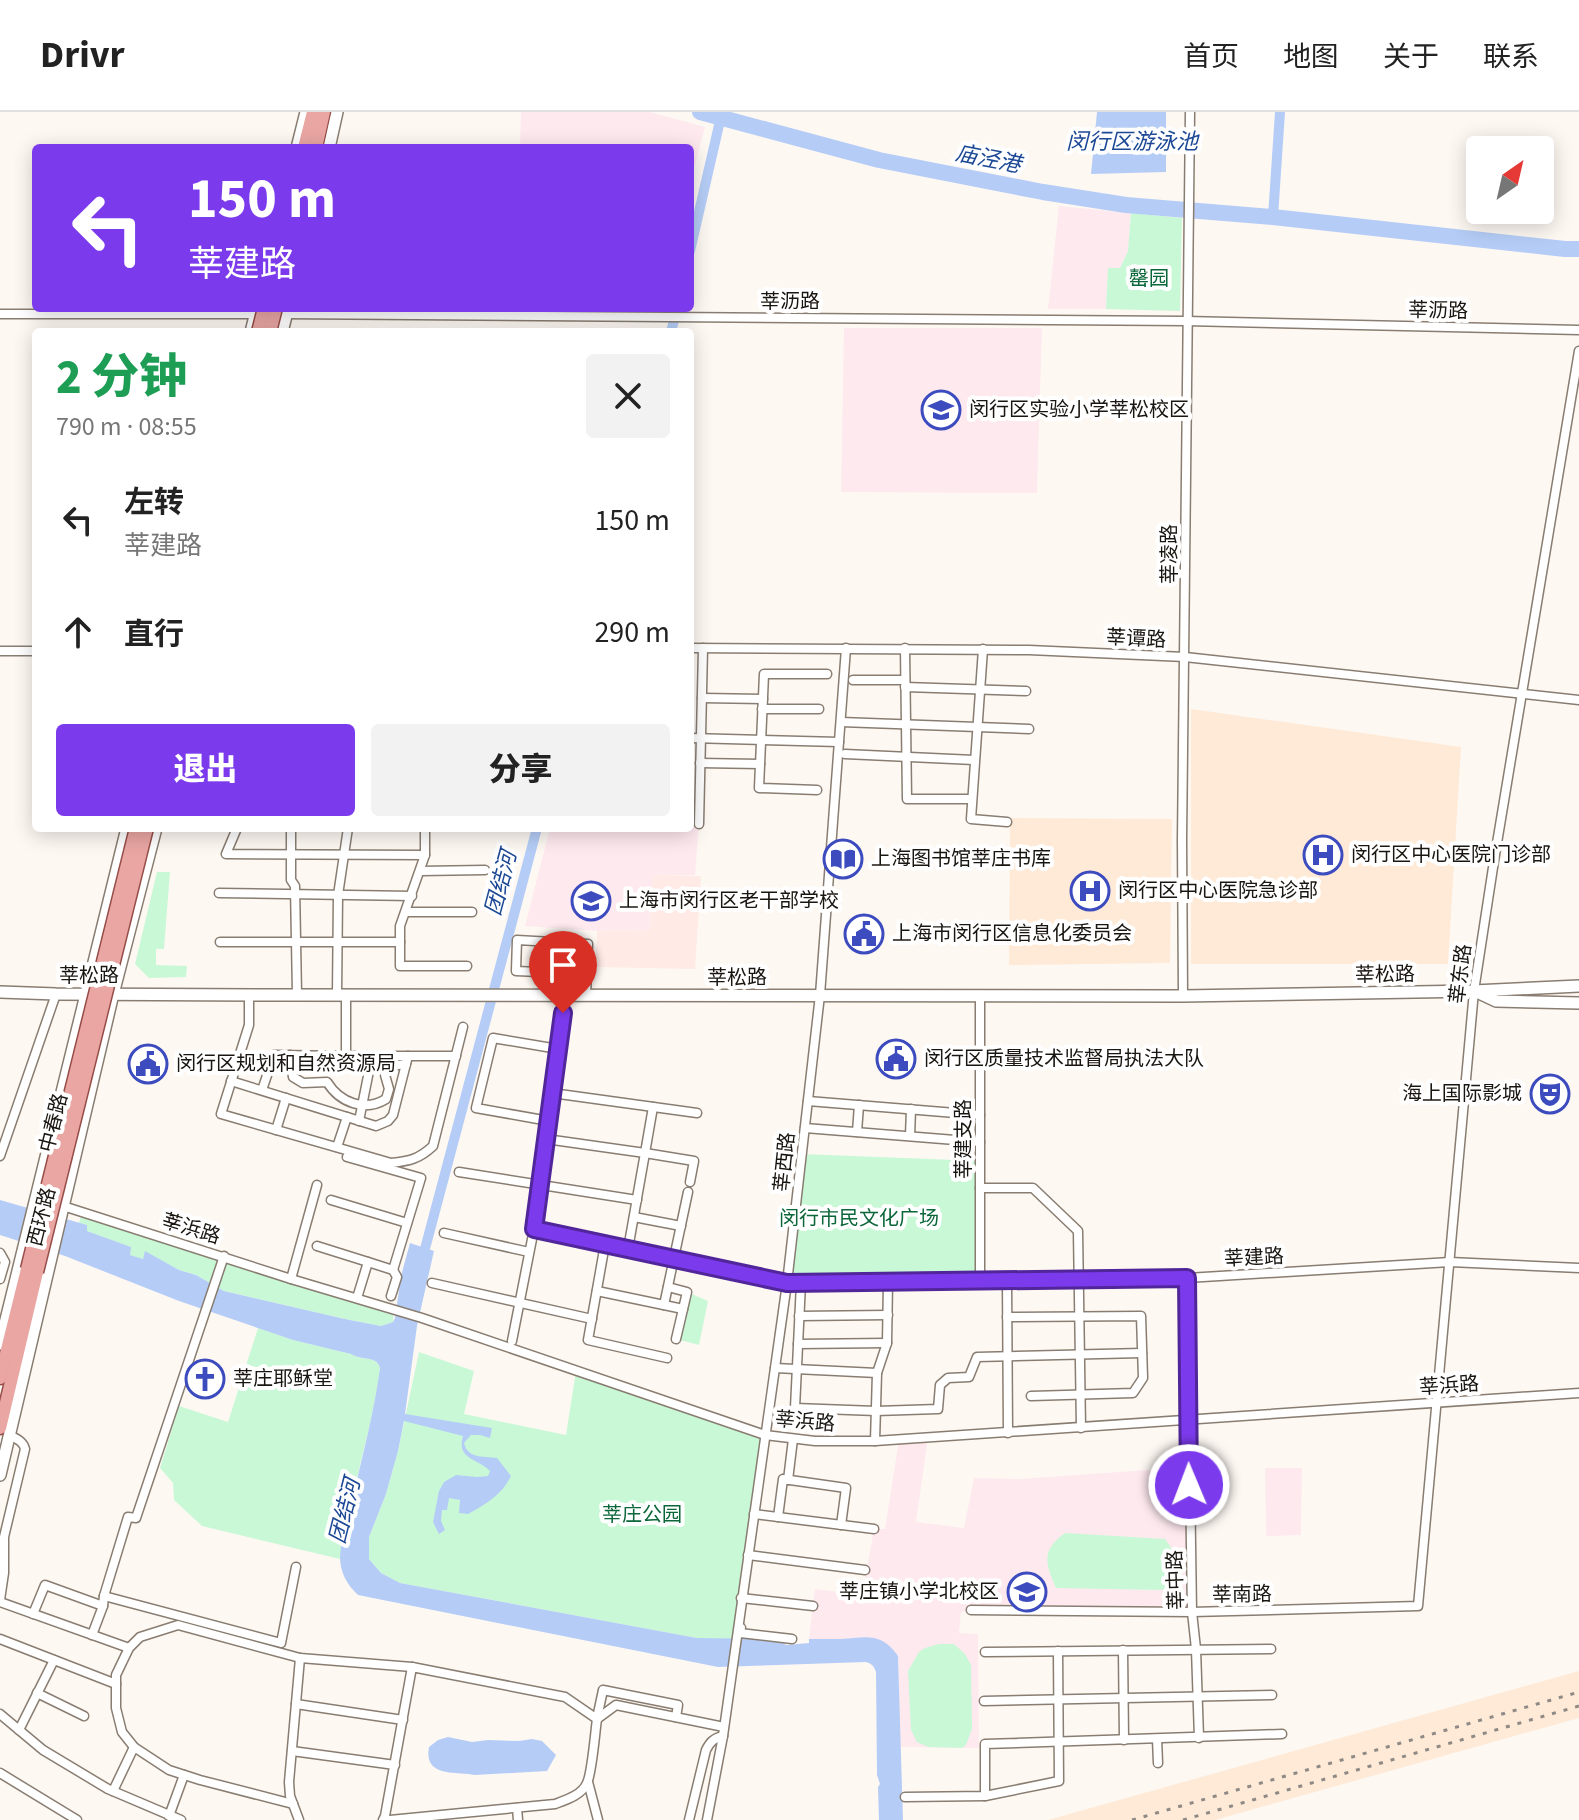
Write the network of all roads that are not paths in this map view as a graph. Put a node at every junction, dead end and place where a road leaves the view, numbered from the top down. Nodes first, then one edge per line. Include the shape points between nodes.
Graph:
1 (306, 112) edge
2 (313, 112) edge
3 (324, 112) edge
4 (337, 112) edge
5 (1190, 112) edge
6 (298, 144) edge
7 (305, 144) edge
8 (317, 144) edge
9 (330, 144) edge
10 (130, 312) edge
11 (408, 312) edge
12 (0, 314) edge
13 (1186, 321) junction
14 (1579, 330) edge
15 (1579, 351) edge
16 (694, 648) edge
17 (703, 648) junction
18 (846, 648) junction
19 (905, 648) junction
20 (983, 649) junction
21 (0, 651) edge
22 (32, 651) edge
23 (1185, 657) junction
24 (827, 674) dead end
25 (853, 680) dead end
26 (905, 683) junction
27 (980, 690) junction
28 (1026, 691) dead end
29 (1522, 693) junction
30 (702, 698) junction
31 (1579, 700) edge
32 (763, 704) junction
33 (819, 709) dead end
34 (841, 722) junction
35 (906, 725) junction
36 (977, 727) junction
37 (1029, 729) dead end
38 (694, 738) edge
39 (701, 738) junction
40 (761, 740) junction
41 (839, 742) junction
42 (845, 754) dead end
43 (906, 757) junction
44 (974, 760) junction
45 (700, 763) junction
46 (760, 764) junction
47 (695, 779) edge
48 (817, 790) dead end
49 (971, 799) junction
50 (1007, 822) dead end
51 (699, 824) dead end
52 (126, 832) edge
53 (135, 832) edge
54 (146, 832) edge
55 (155, 832) edge
56 (235, 832) edge
57 (291, 832) edge
58 (347, 832) edge
59 (425, 832) edge
60 (291, 854) junction
61 (344, 854) junction
62 (425, 855) junction
63 (485, 870) dead end
64 (420, 871) junction
65 (219, 893) dead end
66 (295, 894) junction
67 (338, 895) junction
68 (412, 896) junction
69 (406, 912) junction
70 (472, 912) dead end
71 (220, 942) dead end
72 (296, 942) junction
73 (338, 942) junction
74 (400, 942) junction
75 (467, 966) dead end
76 (587, 974) junction
77 (1579, 986) edge
78 (1474, 991) junction
79 (0, 992) edge
80 (56, 994) junction
81 (86, 994) junction
82 (113, 994) junction
83 (249, 995) junction
84 (297, 995) junction
85 (342, 995) junction
86 (820, 995) junction
87 (565, 996) junction
88 (586, 996) junction
89 (980, 996) junction
90 (1183, 996) junction
91 (1579, 1003) edge
92 (463, 1027) dead end
93 (558, 1049) junction
94 (290, 1055) junction
95 (346, 1056) junction
96 (372, 1056) junction
97 (456, 1056) junction
98 (407, 1060) junction
99 (231, 1081) junction
100 (262, 1090) junction
101 (552, 1093) junction
102 (286, 1098) junction
103 (808, 1101) junction
104 (859, 1105) junction
105 (362, 1106) junction
106 (653, 1107) junction
107 (911, 1109) junction
108 (697, 1113) dead end
109 (980, 1115) junction
110 (347, 1117) junction
111 (359, 1121) junction
112 (549, 1121) junction
113 (805, 1128) junction
114 (276, 1130) junction
115 (857, 1132) junction
116 (910, 1136) junction
117 (546, 1139) junction
118 (980, 1142) junction
119 (337, 1147) junction
120 (645, 1153) junction
121 (0, 1156) edge
122 (347, 1157) dead end
123 (459, 1172) dead end
124 (690, 1182) dead end
125 (540, 1184) junction
126 (317, 1185) dead end
127 (980, 1188) junction
128 (688, 1192) dead end
129 (331, 1200) dead end
130 (637, 1200) junction
131 (63, 1209) junction
132 (634, 1217) junction
133 (407, 1223) junction
134 (681, 1226) junction
135 (534, 1229) junction
136 (444, 1233) dead end
137 (605, 1244) junction
138 (317, 1246) dead end
139 (628, 1249) junction
140 (529, 1252) junction
141 (0, 1253) edge
142 (224, 1256) junction
143 (674, 1259) junction
144 (368, 1262) junction
145 (1450, 1262) junction
146 (1579, 1268) edge
147 (38, 1269) junction
148 (393, 1270) junction
149 (1187, 1278) junction
150 (0, 1279) edge
151 (291, 1279) junction
152 (1078, 1280) junction
153 (1007, 1281) junction
154 (888, 1282) junction
155 (980, 1282) junction
156 (432, 1283) dead end
157 (787, 1283) junction
158 (801, 1283) junction
159 (668, 1287) junction
160 (597, 1291) junction
161 (391, 1296) dead end
162 (357, 1298) junction
163 (519, 1304) junction
164 (664, 1305) junction
165 (683, 1309) junction
166 (888, 1315) junction
167 (799, 1316) junction
168 (1007, 1317) junction
169 (1079, 1317) junction
170 (592, 1319) junction
171 (676, 1339) dead end
172 (512, 1341) dead end
173 (887, 1343) junction
174 (0, 1344) edge
175 (798, 1344) junction
176 (1142, 1353) junction
177 (1079, 1355) junction
178 (1007, 1357) junction
179 (667, 1358) dead end
180 (775, 1368) junction
181 (797, 1369) junction
182 (877, 1373) junction
183 (0, 1378) edge
184 (1579, 1393) edge
185 (1080, 1395) junction
186 (1031, 1396) dead end
187 (1437, 1402) junction
188 (876, 1411) junction
189 (1189, 1420) junction
190 (1081, 1428) junction
191 (5, 1431) edge
192 (1008, 1433) junction
193 (765, 1435) junction
194 (793, 1439) junction
195 (875, 1441) junction
196 (0, 1475) edge
197 (788, 1480) junction
198 (754, 1514) junction
199 (778, 1517) junction
200 (841, 1525) junction
201 (874, 1529) dead end
202 (748, 1555) junction
203 (296, 1567) dead end
204 (865, 1570) dead end
205 (741, 1598) junction
206 (0, 1601) edge
207 (103, 1601) junction
208 (813, 1606) dead end
209 (1418, 1606) joint
210 (971, 1610) dead end
211 (739, 1612) junction
212 (1192, 1612) junction
213 (33, 1614) junction
214 (92, 1635) junction
215 (0, 1639) edge
216 (792, 1639) dead end
217 (129, 1648) junction
218 (1196, 1649) junction
219 (1271, 1649) dead end
220 (1123, 1650) junction
221 (1058, 1651) junction
222 (985, 1652) dead end
223 (300, 1658) junction
224 (54, 1660) junction
225 (412, 1667) junction
226 (116, 1684) junction
227 (37, 1693) junction
228 (1198, 1695) junction
229 (1272, 1695) dead end
230 (1123, 1697) junction
231 (1059, 1699) junction
232 (984, 1701) dead end
233 (296, 1704) junction
234 (0, 1714) edge
235 (84, 1716) dead end
236 (676, 1717) junction
237 (597, 1719) junction
238 (403, 1720) junction
239 (19, 1730) junction
240 (723, 1732) junction
241 (1282, 1734) dead end
242 (1199, 1738) junction
243 (1157, 1739) junction
244 (1124, 1740) junction
245 (1059, 1742) junction
246 (134, 1747) junction
247 (292, 1751) junction
248 (1158, 1763) dead end
249 (395, 1765) junction
250 (0, 1773) edge
251 (184, 1775) junction
252 (588, 1782) junction
253 (113, 1791) junction
254 (985, 1796) junction
255 (905, 1797) dead end
256 (293, 1804) junction
257 (517, 1808) junction
258 (169, 1816) junction
259 (77, 1820) edge
260 (181, 1820) edge
261 (299, 1820) edge
262 (383, 1820) edge
263 (390, 1820) edge
264 (518, 1820) edge
265 (598, 1820) edge
266 (689, 1820) edge
267 (707, 1820) edge

1 - 6 main road
2 - 7 main road
3 - 8 main road
4 - 9 main road
5 - 13 street, 莘凌路
10 - 12 street, 莘沥路
11 - 13 street, 莘沥路
13 - 14 street, 莘沥路
13 - 23 street, 莘凌路
15 - 29 street, 莘东路
16 - 17 street, 莘谭路
17 - 18 street, 莘谭路
17 - 30 street
18 - 19 street, 莘谭路
18 - 34 street, 莘西路
19 - 20 street, 莘谭路
19 - 26 street
20 - 23 street, 莘谭路
20 - 27 street
21 - 22 street
23 - 29 street, 莘谭路
23 - 90 street, 莘凌路
24 - 32 street via 764,674
25 - 26 street
26 - 27 street
26 - 35 street
27 - 28 street
27 - 36 street
29 - 31 street, 莘谭路
29 - 78 street, 莘东路
30 - 32 street
30 - 39 street
32 - 33 street
32 - 40 street
34 - 35 street
34 - 41 street, 莘西路
35 - 36 street
35 - 43 street
36 - 37 street
36 - 44 street
38 - 39 street
39 - 40 street
39 - 45 street
40 - 41 street
40 - 46 street
41 - 86 street, 莘西路
42 - 43 street
43 - 44 street
43 - 49 street via 907,799
44 - 49 street
45 - 46 street
45 - 47 street
46 - 48 street via 759,788
47 - 51 street
49 - 50 street via 971,819
52 - 81 main road, 西环路
53 - 147 main road, 中春路, bridge
54 - 147 main road, 中春路, bridge
55 - 82 main road, 西环路
56 - 60 street via 226,854
57 - 60 street
58 - 61 street
59 - 62 street
60 - 61 street
60 - 66 street
61 - 62 street
61 - 67 street
62 - 64 street
63 - 64 street
64 - 68 street
65 - 66 street
66 - 67 street
66 - 72 street
67 - 68 street
67 - 73 street
68 - 69 street
69 - 70 street
69 - 74 street
71 - 72 street
72 - 73 street
72 - 84 street
73 - 74 street
73 - 85 street
74 - 75 street via 400,966
76 - 76 street via 588,944 517,940 516,971
76 - 88 street
77 - 78 main road, 莘松路
78 - 90 main road, 莘松路
78 - 91 main road, 莘松路 via 1496,1001
78 - 145 street, 莘东路
79 - 80 main road, 莘松路
80 - 81 main road, 莘松路
80 - 121 street
81 - 82 main road, 莘松路
81 - 174 main road, 西环路
82 - 83 main road, 莘松路
82 - 131 main road, 西环路
83 - 84 main road, 莘松路
83 - 99 street via 249,1025
84 - 85 main road, 莘松路
85 - 87 main road, 莘松路
85 - 95 street
86 - 88 main road, 莘松路
86 - 89 main road, 莘松路
86 - 103 street, 莘西路
87 - 88 main road, 莘松路
87 - 93 street
89 - 90 main road, 莘松路
89 - 109 street, 莘建支路
92 - 97 street
93 - 101 street
93 - 112 street via 493,1038 476,1108
94 - 95 street
94 - 100 street via 274,1055
94 - 105 street via 293,1077 303,1083 327,1082 333,1092
95 - 96 street
96 - 98 street
96 - 105 street
97 - 98 street
97 - 119 street via 433,1146 422,1156 391,1163
98 - 105 street via 390,1066 385,1075 386,1099
98 - 111 street via 393,1115 376,1126
99 - 100 street
99 - 114 street via 221,1114
100 - 102 street
101 - 106 street
101 - 112 street
102 - 110 street
102 - 114 street
103 - 104 street
103 - 113 street, 莘西路
104 - 107 street
104 - 115 street
105 - 111 street
106 - 108 street
106 - 120 street
107 - 109 street
107 - 116 street
109 - 118 street, 莘建支路
110 - 111 street
110 - 119 street
112 - 117 street
113 - 115 street
113 - 157 street, 莘西路
114 - 119 street
115 - 116 street
116 - 118 street
117 - 120 street
117 - 125 street
118 - 127 street, 莘建支路
120 - 124 street via 694,1161
120 - 130 street
122 - 133 street via 421,1178
123 - 125 street
125 - 130 street
125 - 135 street
126 - 151 street
127 - 152 street via 1033,1188 1078,1231
127 - 155 street, 莘建支路
128 - 134 street
129 - 133 street
130 - 132 street
131 - 142 street, 莘浜路
131 - 147 main road, 西环路
132 - 134 street
132 - 139 street
133 - 148 street
134 - 143 street
135 - 137 street, 莘建路
135 - 140 street
136 - 140 street
137 - 139 street, 莘建路
137 - 160 street
138 - 144 street
139 - 143 street, 莘建路
140 - 163 street
141 - 150 street via 5,1262
142 - 151 street, 莘浜路
142 - 207 street via 136,1518 128,1517
143 - 157 street, 莘建路
143 - 159 street
144 - 148 street
144 - 162 street
145 - 146 street, 莘建路
145 - 149 street, 莘建路
145 - 187 street, 莘东路
147 - 183 main road, 中春路
147 - 191 main road, 中春路
148 - 161 street via 397,1277
149 - 152 street, 莘建路
149 - 189 street, 莘中路
151 - 162 street, 莘浜路
152 - 153 street, 莘建路
152 - 169 street
153 - 155 street, 莘建路
153 - 168 street
154 - 155 street, 莘建路
154 - 158 street, 莘建路
154 - 166 street
156 - 163 street
157 - 158 street, 莘建路
157 - 180 street, 莘西路
158 - 167 street
159 - 164 street
159 - 165 street via 687,1292
160 - 164 street
160 - 170 street
162 - 193 street, 莘浜路
163 - 170 street
163 - 172 street
164 - 165 street
165 - 171 street
166 - 167 street
166 - 173 street
167 - 175 street
168 - 169 street
168 - 178 street
169 - 176 street via 1141,1316
169 - 177 street
170 - 179 street via 588,1340
173 - 175 street
173 - 182 street
175 - 181 street
176 - 177 street
176 - 185 street via 1143,1378 1133,1393
177 - 178 street
177 - 185 street
178 - 188 street via 977,1357 969,1377 948,1378 940,1385 938,1409
178 - 192 street
180 - 181 street
180 - 193 street, 莘西路
181 - 182 street
181 - 188 street via 795,1408
182 - 188 street
184 - 187 street, 莘浜路
185 - 186 street
185 - 190 street
187 - 189 street, 莘浜路
187 - 209 street, 莘东路
188 - 195 street
189 - 190 street, 莘浜路
189 - 212 street, 莘中路
190 - 192 street, 莘浜路
191 - 196 main road
191 - 206 street via 25,1449 4,1537
192 - 195 street, 莘浜路
193 - 194 street, 莘浜路
193 - 198 street, 莘西路
194 - 195 street, 莘浜路
194 - 197 street
197 - 199 street via 783,1479
197 - 200 street via 846,1488
198 - 199 street
198 - 202 street, 莘西路
199 - 200 street
200 - 201 street
202 - 204 street
202 - 205 street, 莘西路
203 - 207 street via 281,1643
205 - 208 street
205 - 211 street, 莘西路
206 - 213 street
207 - 213 street via 45,1585
207 - 214 street
209 - 212 street, 莘南路
210 - 212 street, 莘南路
211 - 216 street via 740,1633
211 - 240 street, 莘西路
212 - 218 street, 莘中路
213 - 214 street
214 - 217 street
215 - 224 street
217 - 223 street via 140,1637 178,1625
217 - 226 street
218 - 219 street
218 - 220 street
218 - 228 street, 莘中路
220 - 221 street
220 - 230 street
221 - 222 street
221 - 231 street
223 - 225 street
223 - 233 street
224 - 226 street
224 - 227 street
225 - 237 street via 565,1697
225 - 238 street
226 - 246 street via 119,1722
227 - 235 street
227 - 239 street
228 - 229 street
228 - 230 street
228 - 242 street, 莘中路
230 - 231 street
230 - 244 street
231 - 232 street
231 - 245 street
233 - 238 street
233 - 247 street
234 - 239 street
236 - 237 street via 616,1705
236 - 237 street via 678,1705 603,1690
236 - 240 street
237 - 252 street
238 - 249 street
239 - 253 street
240 - 266 street via 706,1750
240 - 267 street, 莘西路
241 - 242 street
242 - 243 street
243 - 244 street
243 - 248 street
244 - 245 street
245 - 254 street via 1059,1781
245 - 254 street via 985,1744
246 - 251 street
246 - 253 street
247 - 249 street
247 - 256 street
249 - 262 street
250 - 259 street
251 - 256 street
251 - 258 street
252 - 257 street via 566,1800
252 - 265 street
253 - 258 street
254 - 255 street
256 - 261 street
257 - 263 street
257 - 264 street
258 - 260 street

